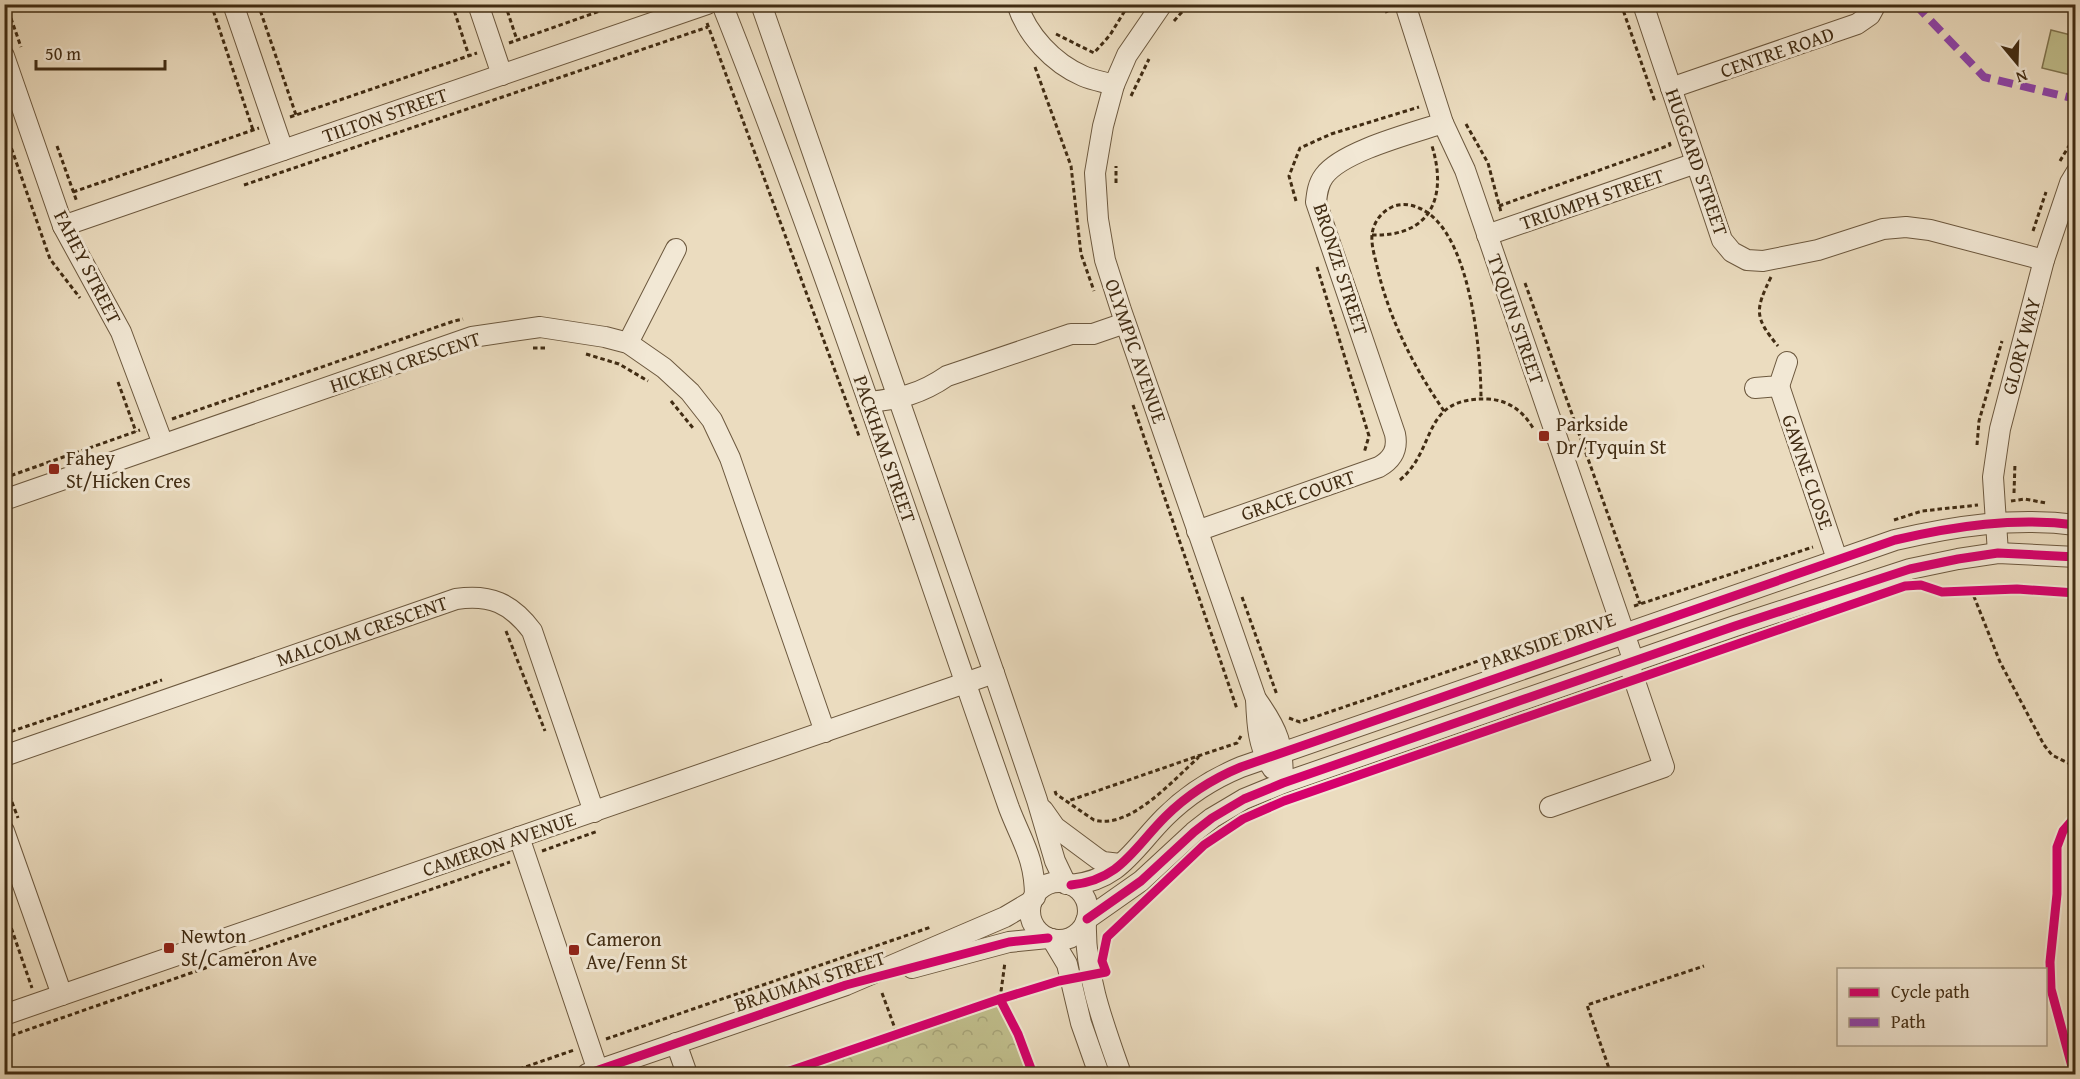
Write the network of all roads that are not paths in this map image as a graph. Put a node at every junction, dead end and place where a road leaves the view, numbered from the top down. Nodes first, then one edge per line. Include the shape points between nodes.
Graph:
1 (233, 4) edge
2 (478, 4) edge
3 (722, 4) edge
4 (761, 4) edge
5 (1017, 4) edge
6 (1162, 4) edge
7 (1405, 4) edge
8 (1643, 4) edge
9 (1876, 4) edge
10 (704, 5) edge
11 (4, 56) edge
12 (502, 75) junction
13 (1114, 85) junction
14 (1671, 88) junction
15 (1443, 123) junction
16 (283, 150) junction
17 (1696, 163) junction
18 (2076, 173) edge
19 (63, 226) junction
20 (1487, 235) junction
21 (676, 249) dead end
22 (2044, 260) junction
23 (1123, 316) junction
24 (628, 343) junction
25 (1784, 356) road end
26 (1779, 386) junction
27 (1755, 388) dead end
28 (896, 393) junction
29 (869, 402) junction
30 (162, 444) junction
31 (1394, 453) joint
32 (4, 500) edge
33 (1995, 523) junction
34 (2076, 525) edge
35 (1197, 531) junction
36 (1998, 554) junction
37 (2076, 557) edge
38 (1838, 559) junction
39 (1726, 598) junction
40 (1735, 626) junction
41 (1624, 634) junction
42 (1631, 663) junction
43 (994, 673) junction
44 (965, 683) junction
45 (825, 732) junction
46 (1274, 755) junction
47 (4, 756) edge
48 (1283, 783) junction
49 (1037, 800) junction
50 (1550, 807) dead end
51 (594, 812) junction
52 (4, 831) edge
53 (519, 837) junction
54 (1120, 864) junction
55 (1069, 884) junction
56 (1034, 899) junction
57 (1087, 920) junction
58 (1050, 938) junction
59 (944, 952) junction
60 (62, 995) junction
61 (4, 1015) edge
62 (676, 1043) junction
63 (593, 1072) edge
64 (687, 1074) edge
65 (1098, 1074) edge
66 (1121, 1074) edge

1 - 16 street
2 - 12 street
3 - 29 street, PACKHAM STREET via 772,129
4 - 28 street, PACKHAM STREET
5 - 13 street via 1034,36 1055,60 1082,76
6 - 13 street, OLYMPIC AVENUE via 1127,55
7 - 15 street, TYQUIN STREET
8 - 14 street, HUGGARD STREET
9 - 14 street, CENTRE ROAD via 1870,15 1857,24
10 - 12 street, TILTON STREET
11 - 19 street, FAHEY STREET
12 - 16 street, TILTON STREET
13 - 23 street, OLYMPIC AVENUE via 1102,126 1095,173 1105,260
14 - 17 street, HUGGARD STREET
15 - 20 street, TYQUIN STREET via 1465,170
15 - 31 street, BRONZE STREET via 1356,154 1325,174 1318,186 1316,202 1395,434
16 - 19 street, TILTON STREET
17 - 20 street, TRIUMPH STREET
17 - 22 street, HUGGARD STREET via 1722,240 1732,252 1748,260 1787,257 1882,229 1906,227
18 - 22 street, GLORY WAY
19 - 30 street, FAHEY STREET via 121,332
20 - 41 street, TYQUIN STREET
21 - 24 street
22 - 33 street, GLORY WAY via 2000,429 1993,477
23 - 28 street via 1089,321 1071,334 947,376 930,388
23 - 35 street, OLYMPIC AVENUE
24 - 30 street, HICKEN CRESCENT via 540,327 472,337
24 - 45 street, HICKEN CRESCENT via 682,384 712,420 730,458
25 - 26 street
26 - 27 street
26 - 38 street, GAWNE CLOSE
28 - 29 street
28 - 43 street, PACKHAM STREET
29 - 44 street, PACKHAM STREET
30 - 32 street, HICKEN CRESCENT
31 - 35 street, GRACE COURT via 1379,467
33 - 34 street, PARKSIDE DRIVE
33 - 36 street, GLORY WAY
33 - 38 street, PARKSIDE DRIVE via 1895,540
35 - 46 street, OLYMPIC AVENUE via 1256,699 1258,729
36 - 37 street
36 - 40 street via 1910,569
38 - 39 street, PARKSIDE DRIVE
39 - 40 street
39 - 41 street, PARKSIDE DRIVE
40 - 42 street
41 - 42 street, TYQUIN STREET
41 - 46 street, PARKSIDE DRIVE
42 - 48 street
42 - 50 street, TYQUIN STREET via 1664,767
43 - 44 street, CAMERON AVENUE
43 - 49 street, PACKHAM STREET
44 - 45 street, CAMERON AVENUE
44 - 56 street, PACKHAM STREET via 1032,863
45 - 51 street, CAMERON AVENUE
46 - 48 street
46 - 54 street, PARKSIDE DRIVE via 1200,788
47 - 51 street, MALCOLM CRESCENT via 456,599 473,597 490,599 512,609 532,631
48 - 57 street via 1212,818 1142,881
49 - 54 street via 1064,834 1101,861
49 - 55 street, PACKHAM STREET via 1053,855
51 - 53 street, CAMERON AVENUE
52 - 60 street
53 - 60 street, CAMERON AVENUE
53 - 63 street via 590,1045
54 - 55 street, PARKSIDE DRIVE via 1100,879
55 - 56 street via 1048,885
55 - 57 street via 1086,900
56 - 58 street via 1033,922 1037,930
56 - 59 street, BRAUMAN STREET
57 - 58 street via 1071,937
57 - 66 street via 1086,948 1098,1003
58 - 59 street, BRAUMAN STREET
58 - 65 street via 1067,964
59 - 62 street, BRAUMAN STREET
60 - 61 street, CAMERON AVENUE
62 - 63 street, BRAUMAN STREET
62 - 64 street

